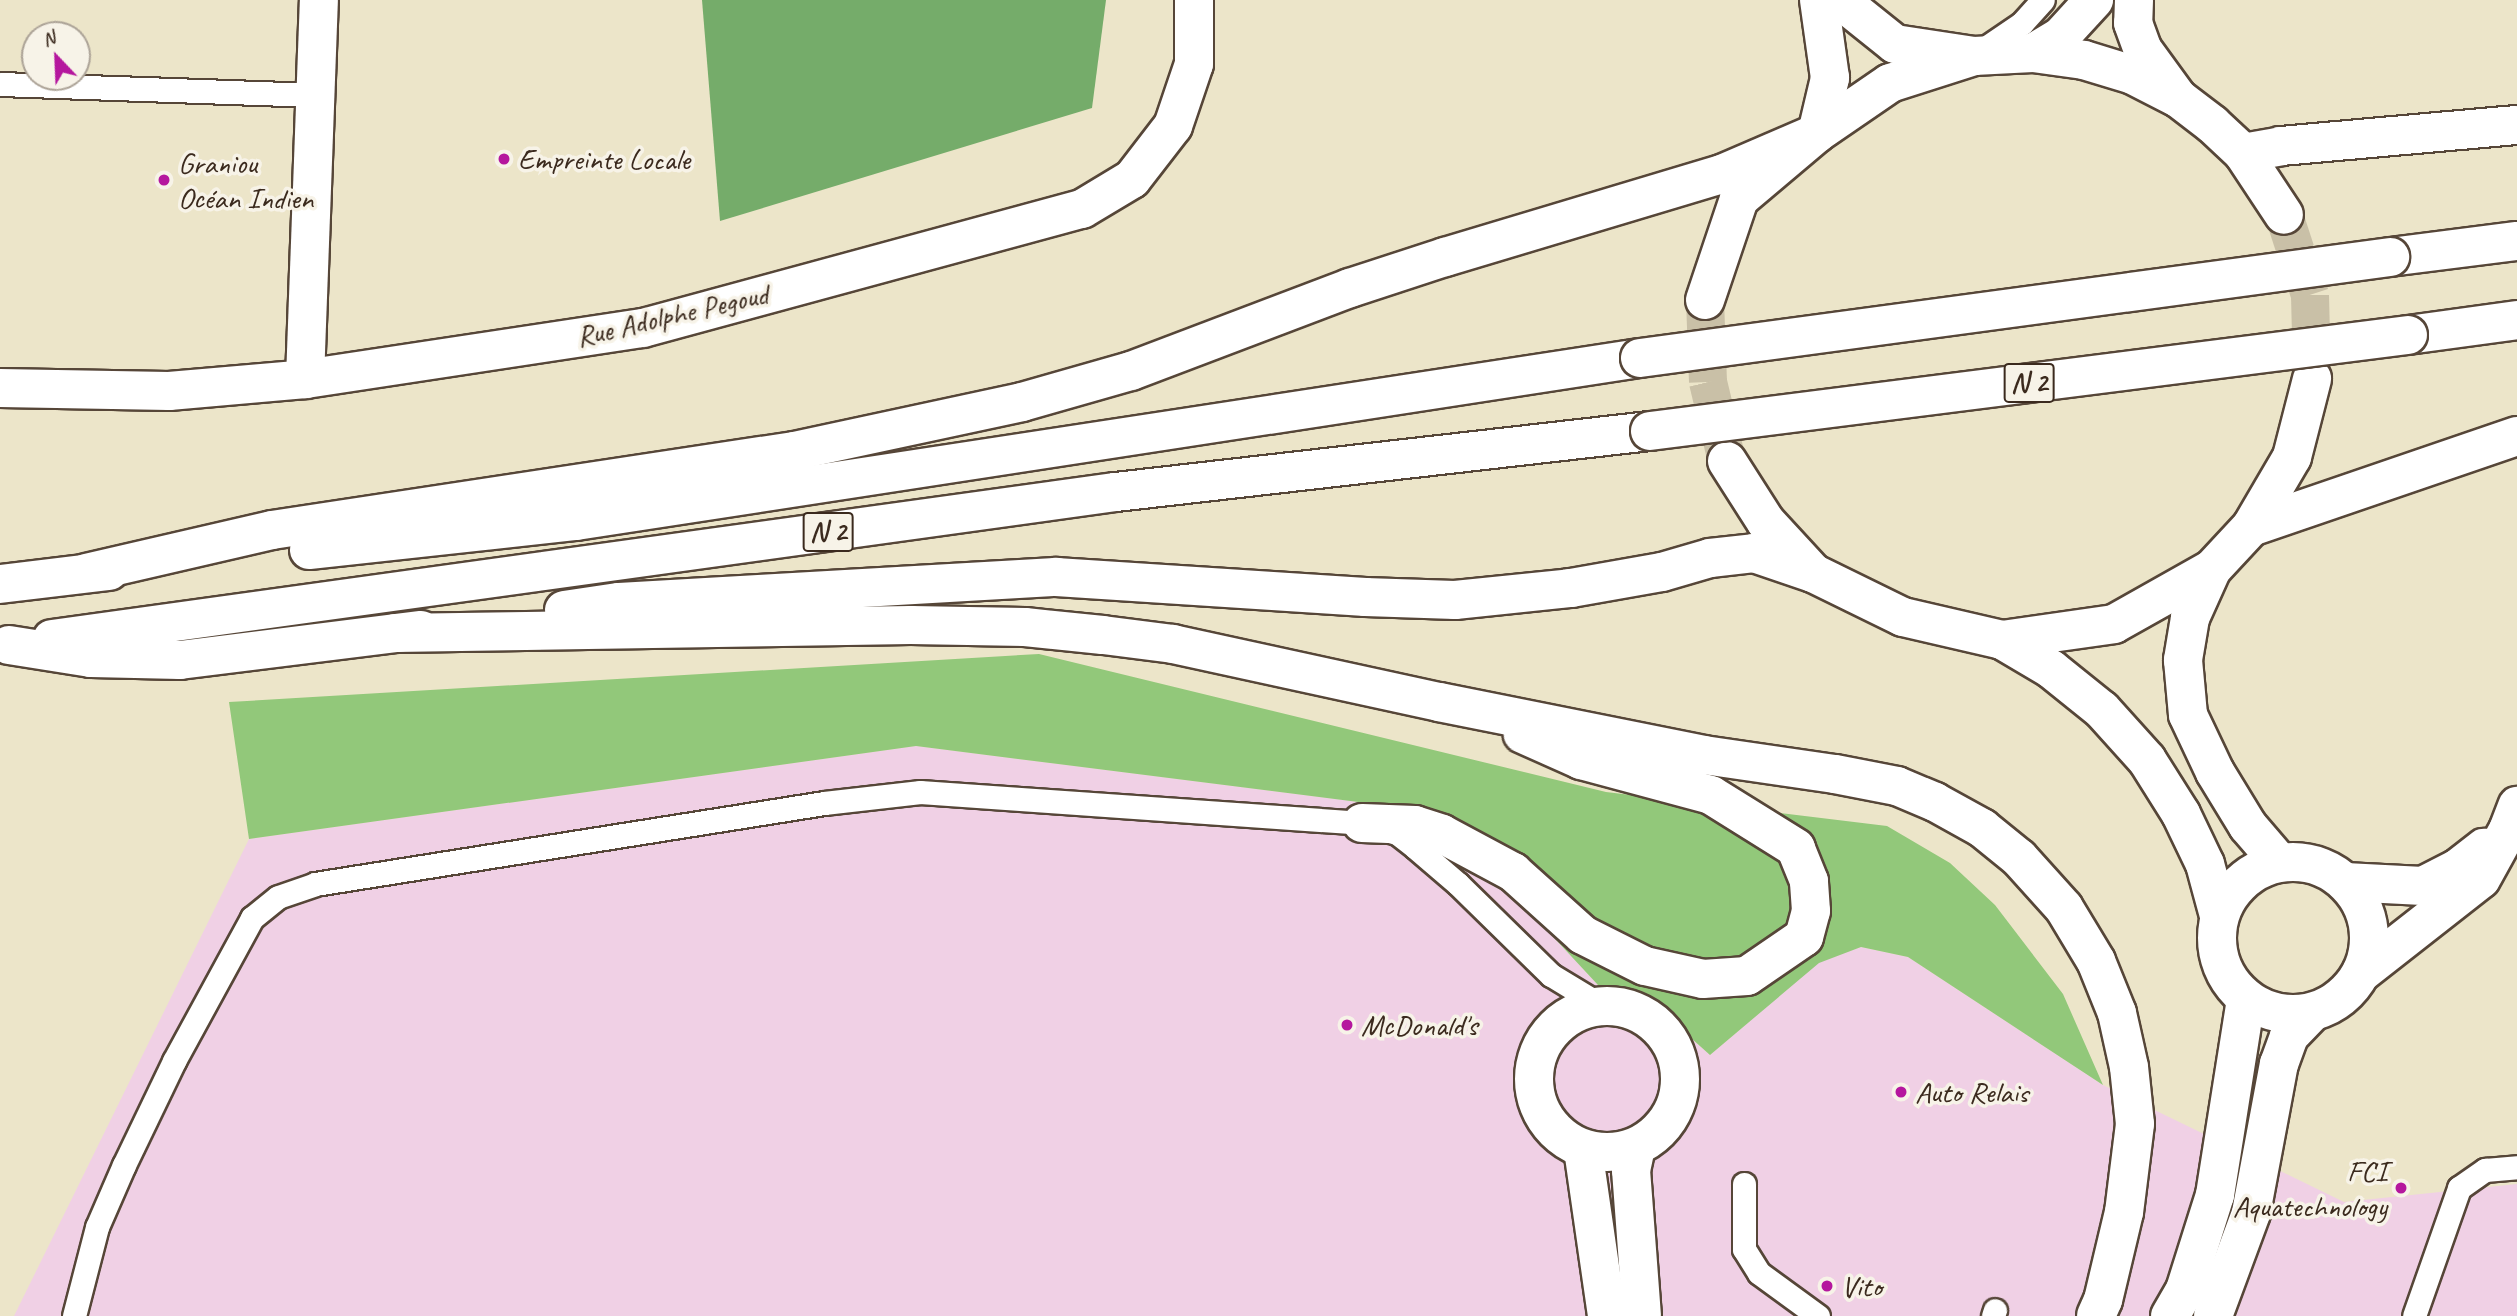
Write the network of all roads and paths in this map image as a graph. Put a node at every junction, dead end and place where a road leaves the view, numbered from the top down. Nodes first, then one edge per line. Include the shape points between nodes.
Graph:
1 (320, 0) edge
2 (1194, 0) edge
3 (1819, 0) edge
4 (1840, 0) edge
5 (2043, 0) edge
6 (2094, 0) edge
7 (2134, 0) edge
8 (2033, 53) junction
9 (1974, 56) junction
10 (0, 84) edge
11 (314, 95) junction
12 (2178, 98) junction
13 (2517, 125) edge
14 (1817, 133) junction
15 (2243, 153) junction
16 (2284, 215) tunnel mouth
17 (2517, 241) edge
18 (1705, 300) tunnel mouth
19 (2517, 320) edge
20 (305, 379) junction
21 (2312, 379) tunnel mouth
22 (0, 388) edge
23 (2517, 436) edge
24 (1727, 461) tunnel mouth
25 (2251, 527) junction
26 (2212, 569) junction
27 (86, 573) junction
28 (1813, 573) junction
29 (0, 584) edge
30 (395, 634) junction
31 (2002, 640) junction
32 (4, 645) edge
33 (1463, 707) junction
34 (2512, 818) edge
35 (1362, 823) junction
36 (2279, 863) junction
37 (2345, 882) junction
38 (2219, 916) junction
39 (2361, 973) junction
40 (2246, 1000) junction
41 (1602, 1006) junction
42 (2311, 1013) junction
43 (1636, 1147) junction
44 (1583, 1149) junction
45 (2517, 1167) edge
46 (1744, 1184) dead end
47 (2224, 1310) edge
48 (74, 1316) edge
49 (1607, 1316) edge
50 (1642, 1316) edge
51 (1818, 1316) edge
52 (2096, 1316) edge
53 (2170, 1316) edge
54 (2414, 1316) edge

1 - 11 main road
2 - 20 main road, Rue Adolphe Pegoud via 1194,64 1173,126 1132,178 1082,209 643,328
3 - 14 main road via 1830,78
4 - 9 main road via 1895,44
5 - 9 lane via 2022,23
6 - 8 main road via 2061,36
7 - 12 main road via 2133,23 2143,50
8 - 9 main road
8 - 12 main road via 2084,60 2133,75
9 - 14 main road via 1890,83
10 - 11 lane
11 - 20 main road
12 - 15 main road
13 - 15 main road
14 - 18 main road via 1739,199
14 - 27 main road via 1722,174 1445,257 1131,371 1022,402 794,451 272,530
15 - 16 main road
17 - 27 main road, N 2, bridge via 1640,358 576,522
19 - 32 main road, N 2, bridge via 1650,431 1116,492
20 - 22 main road, Rue Adolphe Pegoud via 169,391
21 - 25 main road via 2292,457
23 - 25 main road
24 - 28 main road via 1766,522
25 - 26 main road
26 - 31 main road via 2114,624
26 - 36 main road via 2190,618 2183,660 2188,715 2248,826
27 - 29 main road, N 2
28 - 30 main road via 1754,554 1710,558 1662,572 1570,588 1455,600 1081,579 994,580 620,602
28 - 31 main road via 1903,617
30 - 32 main road via 180,660 91,658
30 - 33 main road via 911,625 1025,628 1173,644
31 - 38 main road via 2051,669 2102,710 2147,760 2205,864
33 - 35 main road via 1581,760 1711,795 1796,848 1808,881 1811,911 1804,937 1747,976 1703,979 1645,966 1583,935 1513,872 1442,834 1415,825
33 - 52 main road via 1704,755 1897,786 1982,828 2019,858 2064,908 2096,961 2117,1013 2129,1067 2135,1124 2124,1212
34 - 37 main road via 2458,868 2423,886
34 - 39 main road via 2481,879
35 - 41 lane via 1397,833 1458,884 1551,975
35 - 48 lane via 920,792 824,803 315,884 278,897 252,918 174,1061 97,1227
36 - 37 main road via 2303,862 2326,869
36 - 38 main road via 2253,872 2232,891
37 - 39 main road via 2360,902 2368,925 2369,950
38 - 40 main road via 2216,947 2225,977
39 - 42 main road via 2340,998
40 - 42 main road via 2277,1014
40 - 53 main road via 2215,1195 2185,1290
41 - 43 main road via 1637,1012 1665,1032 1680,1065 1679,1100 1661,1130
41 - 44 main road via 1575,1012 1553,1028 1538,1051 1533,1086 1544,1120 1561,1138
42 - 47 main road via 2289,1036 2279,1064 2251,1213
43 - 44 main road via 1610,1153
43 - 50 main road via 1631,1170
44 - 49 main road
45 - 54 lane via 2485,1170 2459,1188
46 - 51 lane via 1744,1249 1759,1273

